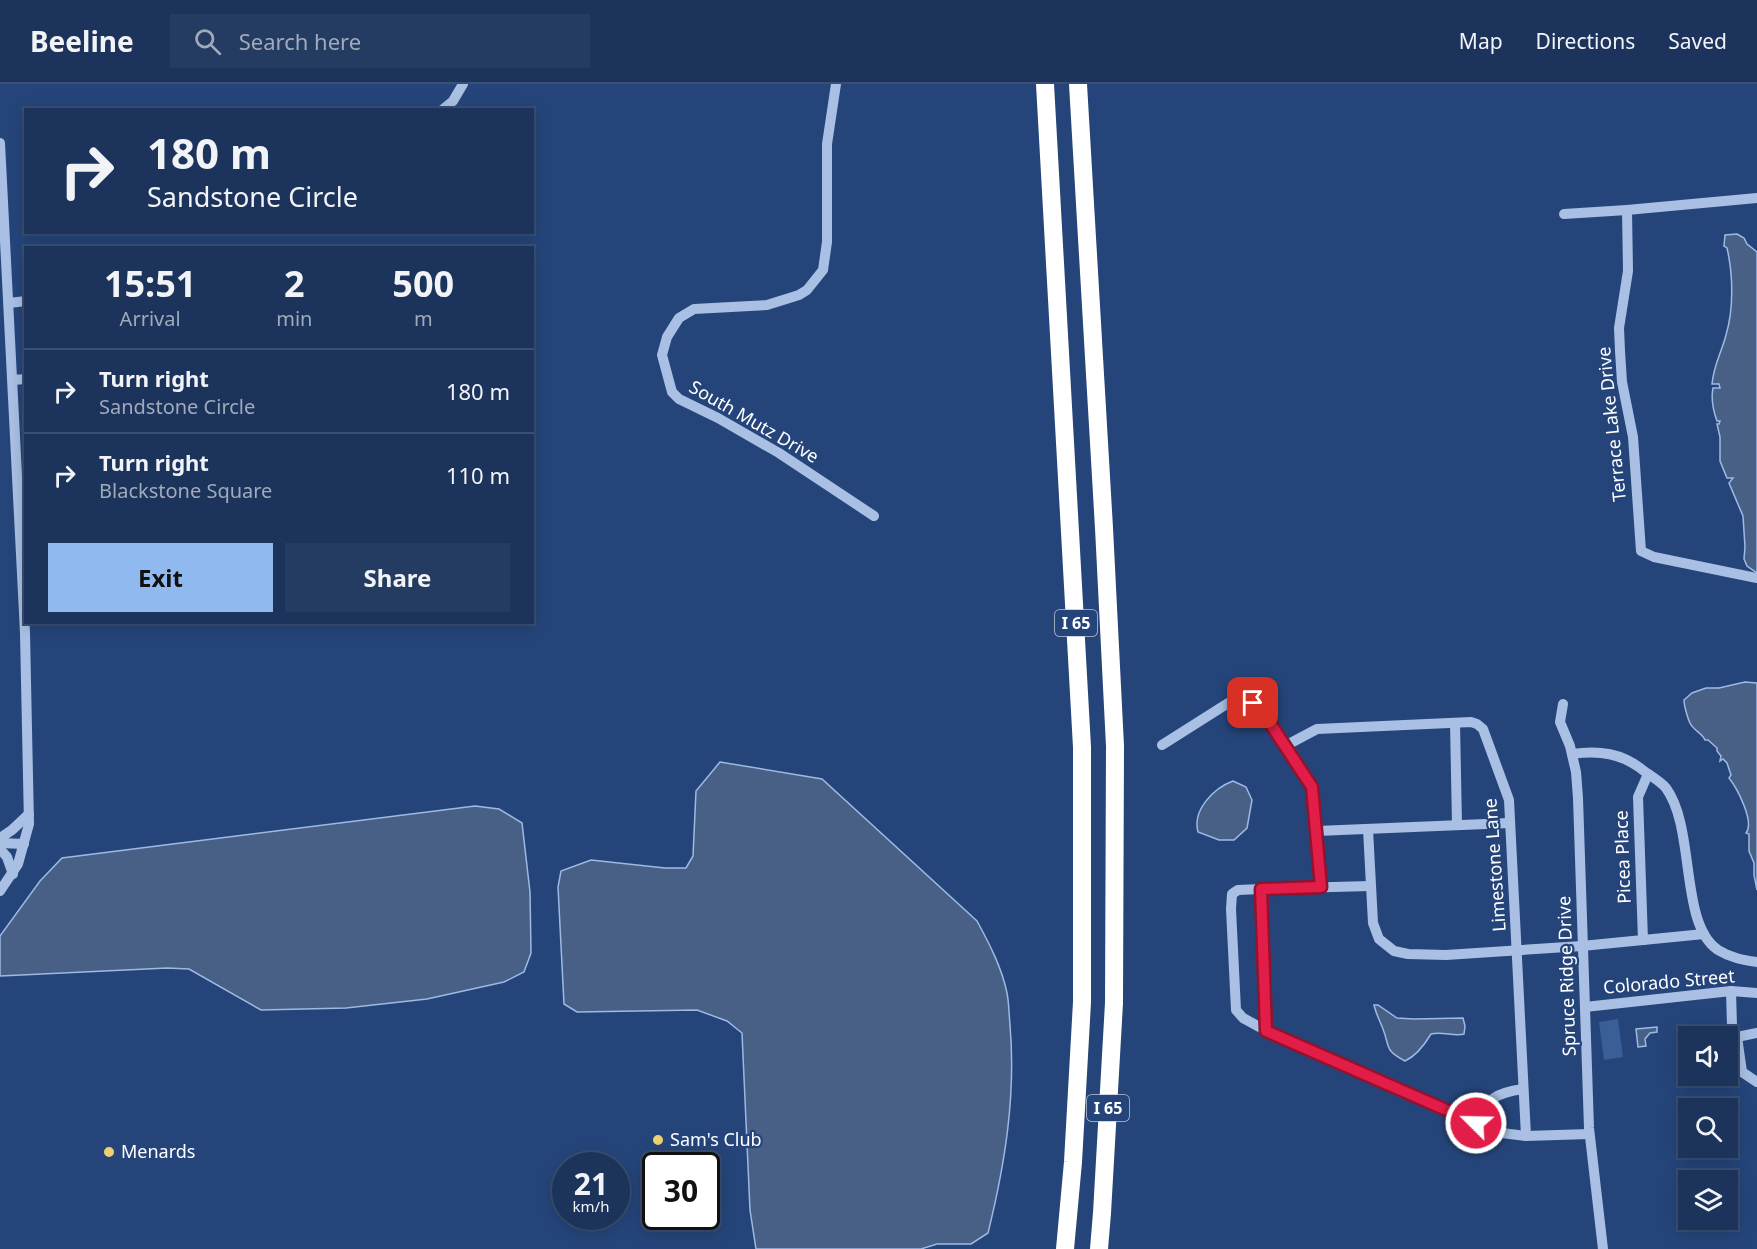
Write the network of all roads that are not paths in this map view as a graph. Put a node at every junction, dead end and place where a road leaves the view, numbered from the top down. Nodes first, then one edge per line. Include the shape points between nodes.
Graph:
1 (463, 84) edge
2 (836, 84) edge
3 (1045, 84) edge
4 (1078, 84) edge
5 (444, 108) edge
6 (0, 143) edge
7 (1757, 198) edge
8 (1627, 210) junction
9 (1564, 214) dead end
10 (24, 301) edge
11 (9, 303) junction
12 (24, 379) edge
13 (13, 380) junction
14 (874, 516) dead end
15 (23, 538) edge
16 (1757, 578) edge
17 (24, 586) edge
18 (25, 624) edge
19 (1563, 704) dead end
20 (1455, 723) junction
21 (1162, 745) dead end
22 (1285, 746) junction
23 (1572, 754) junction
24 (1648, 774) junction
25 (29, 814) junction
26 (1510, 823) junction
27 (1457, 825) junction
28 (1368, 829) junction
29 (1317, 831) junction
30 (0, 838) edge
31 (0, 843) edge
32 (24, 844) junction
33 (0, 849) edge
34 (13, 874) junction
35 (1370, 886) junction
36 (1321, 887) junction
37 (1261, 889) junction
38 (0, 891) edge
39 (1704, 934) junction
40 (1643, 940) junction
41 (1582, 946) junction
42 (1517, 950) junction
43 (1757, 962) edge
44 (1731, 991) junction
45 (1757, 993) edge
46 (1584, 1007) junction
47 (1732, 1026) edge
48 (1266, 1031) junction
49 (1757, 1033) edge
50 (1738, 1037) edge
51 (1738, 1044) edge
52 (1757, 1082) edge
53 (1523, 1089) junction
54 (1476, 1123) junction
55 (1589, 1134) junction
56 (1526, 1136) junction
57 (1073, 1162) junction
58 (1102, 1213) junction
59 (1055, 1249) edge
60 (1065, 1249) edge
61 (1099, 1249) edge
62 (1104, 1249) edge
63 (1603, 1249) edge

1 - 5 street
2 - 14 street, South Mutz Drive via 827,144 827,242 823,270 807,290 767,305 694,309 679,318 662,355 672,392 679,399 779,453
3 - 57 highway, I 65 via 1082,747 1082,1002
4 - 58 highway, I 65 via 1115,746 1114,1003
6 - 11 street
7 - 8 street
8 - 9 street
8 - 16 street, Terrace Lake Drive via 1628,271 1619,328 1622,382 1633,437 1641,551
10 - 11 street
11 - 13 street
12 - 13 street
13 - 15 street
15 - 17 street
18 - 25 street
19 - 23 street, Spruce Ridge Drive via 1560,722
20 - 22 street, Limestone Lane via 1317,729
20 - 26 street, Limestone Lane via 1471,722 1483,729 1505,786
20 - 27 street
21 - 22 street via 1233,700 1242,699 1260,708
22 - 29 street via 1312,787
23 - 24 street via 1610,753 1632,761
23 - 41 street, Spruce Ridge Drive via 1578,798
24 - 39 street via 1665,788 1681,819 1695,910
24 - 40 street, Picea Place via 1638,797
25 - 30 street
25 - 32 street
26 - 27 street
26 - 42 street, Limestone Lane
27 - 28 street
28 - 29 street
28 - 35 street
29 - 36 street
31 - 32 street
32 - 34 street
33 - 34 street
34 - 38 street
35 - 36 street
35 - 42 street via 1373,923 1379,939 1394,951 1446,955
36 - 37 street
37 - 48 street
37 - 48 street via 1238,890 1232,894 1231,909 1236,1010
39 - 40 street
39 - 43 street via 1716,949 1738,960
40 - 41 street
41 - 42 street
41 - 46 street, Spruce Ridge Drive
42 - 53 street, Limestone Lane
44 - 45 street, Colorado Street
44 - 46 street, Colorado Street
44 - 47 street
46 - 55 street, Spruce Ridge Drive
48 - 54 street
49 - 50 street
51 - 52 street via 1742,1072
53 - 54 street via 1494,1097
53 - 56 street, Limestone Lane
54 - 56 street
55 - 56 street
55 - 63 street, Spruce Ridge Drive
57 - 59 highway
57 - 60 highway, I 65
58 - 61 highway, I 65
58 - 62 highway

